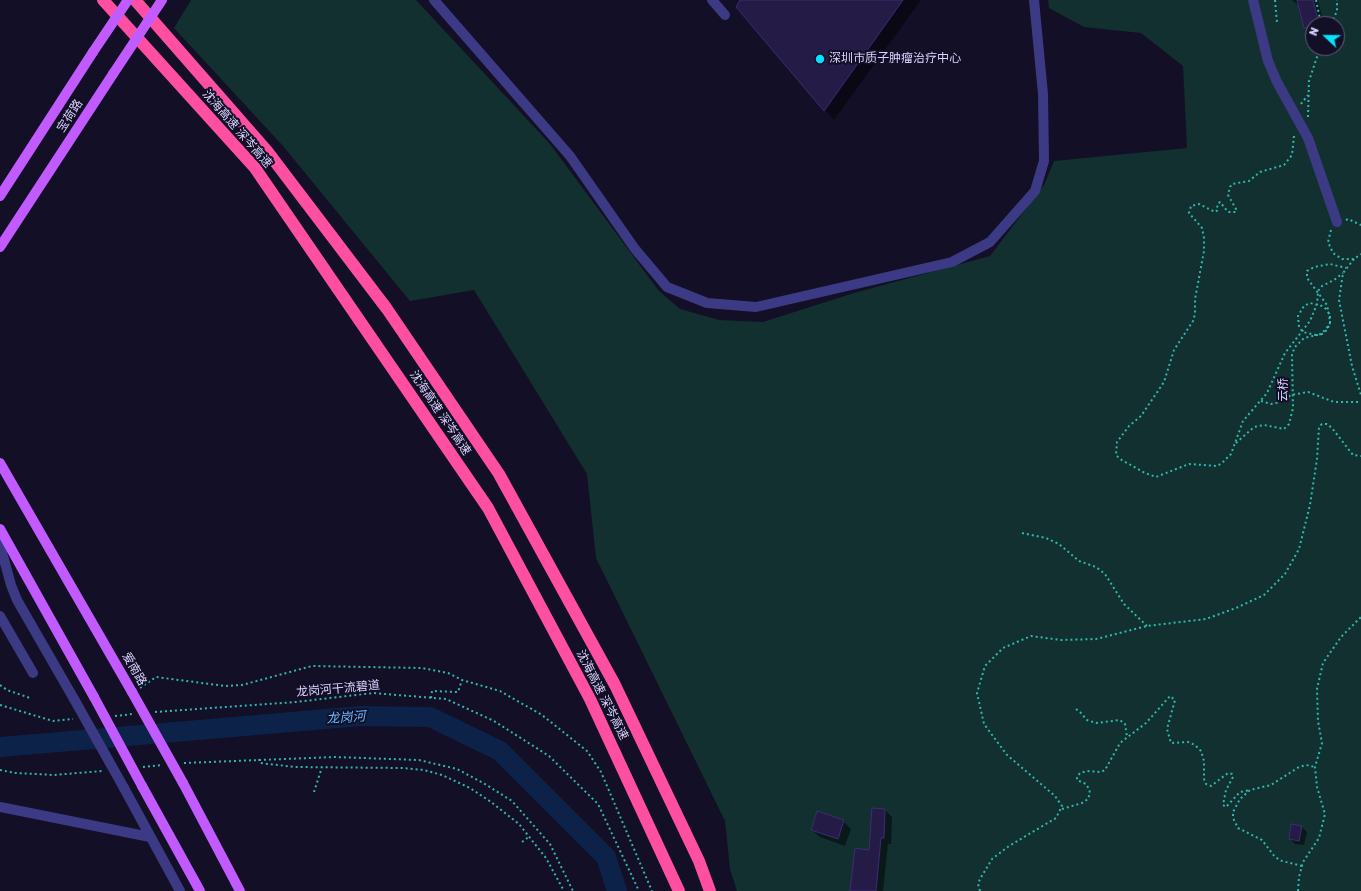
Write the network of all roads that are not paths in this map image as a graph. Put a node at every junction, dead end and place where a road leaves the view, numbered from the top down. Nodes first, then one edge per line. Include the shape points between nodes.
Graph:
1 (103, 0) edge
2 (128, 0) edge
3 (135, 0) edge
4 (162, 0) edge
5 (434, 0) edge
6 (712, 0) edge
7 (1034, 0) edge
8 (1253, 0) edge
9 (725, 14) dead end
10 (0, 196) edge
11 (1338, 222) dead end
12 (0, 247) edge
13 (0, 463) edge
14 (0, 529) edge
15 (0, 545) edge
16 (0, 616) edge
17 (33, 673) dead end
18 (0, 807) edge
19 (150, 837) junction
20 (180, 891) edge
21 (200, 891) edge
22 (240, 891) edge
23 (678, 891) edge
24 (710, 891) edge

1 - 23 highway, 沈海高速 深岑高速 via 255,168 488,508 590,698
2 - 10 main road, 宝荷路, bridge
3 - 24 highway, 沈海高速 深岑高速 via 267,151 387,309 499,474 614,685 699,861
4 - 12 main road, 宝荷路, bridge
5 - 7 street via 570,156 635,249 668,287 707,303 756,307 952,262 990,242 1035,191 1044,161 1043,94
6 - 9 street
8 - 11 street via 1268,61 1317,161
13 - 22 main road, 爱南路, bridge via 132,692
14 - 21 main road, bridge
15 - 19 street, bridge via 18,600
16 - 17 street
18 - 19 street
19 - 20 street

